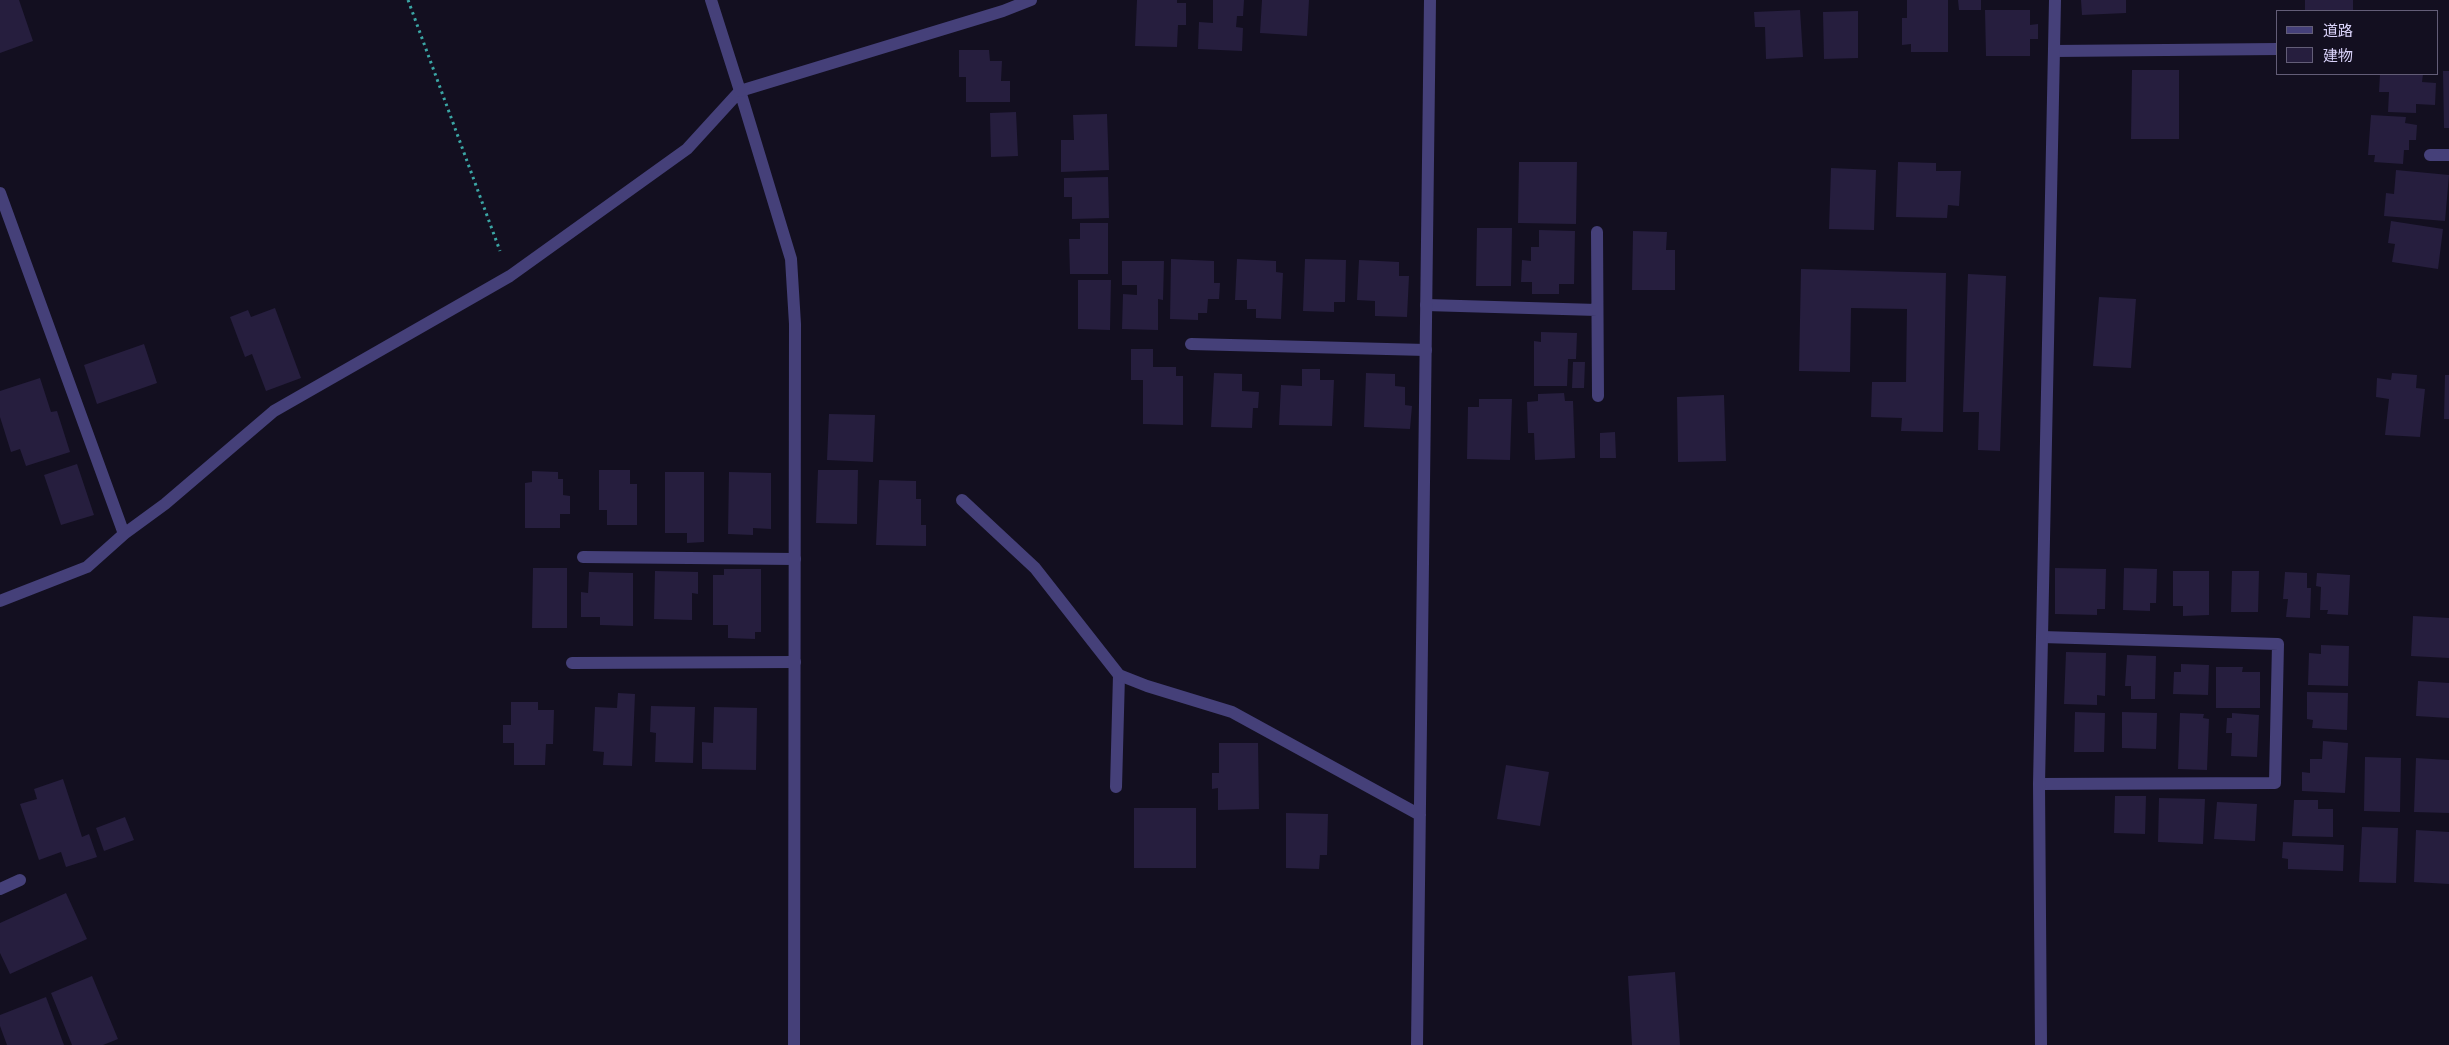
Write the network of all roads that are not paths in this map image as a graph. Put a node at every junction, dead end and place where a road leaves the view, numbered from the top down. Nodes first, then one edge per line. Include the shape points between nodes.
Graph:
1 (711, 0) edge
2 (1031, 0) edge
3 (1430, 0) edge
4 (2055, 0) edge
5 (2276, 49) edge
6 (2054, 51) junction
7 (740, 91) junction
8 (2430, 154) dead end
9 (2449, 155) edge
10 (0, 193) edge
11 (1597, 232) dead end
12 (1426, 305) junction
13 (1597, 310) junction
14 (1191, 344) dead end
15 (1426, 350) junction
16 (1598, 396) dead end
17 (962, 500) dead end
18 (124, 534) junction
19 (583, 557) dead end
20 (795, 559) junction
21 (0, 601) edge
22 (2042, 637) junction
23 (794, 662) junction
24 (572, 663) dead end
25 (1119, 675) junction
26 (2039, 784) junction
27 (1116, 787) dead end
28 (1420, 815) junction
29 (20, 880) dead end
30 (0, 889) edge
31 (794, 1045) edge
32 (1416, 1045) edge
33 (2041, 1045) edge

1 - 7 street
2 - 7 street
3 - 12 street
4 - 6 street
5 - 6 street
6 - 22 street
7 - 18 street via 687,149 510,276 274,411 165,504
7 - 20 street via 791,260 795,324
8 - 9 street
10 - 18 street
11 - 13 street
12 - 13 street
12 - 15 street
13 - 16 street
14 - 15 street
15 - 28 street
17 - 25 street via 1035,568
18 - 21 street via 88,567
19 - 20 street
20 - 23 street
22 - 26 street
22 - 26 street via 2278,644 2275,784
23 - 24 street
23 - 31 street
25 - 27 street
25 - 28 street via 1232,712
26 - 33 street
28 - 32 street
29 - 30 street

